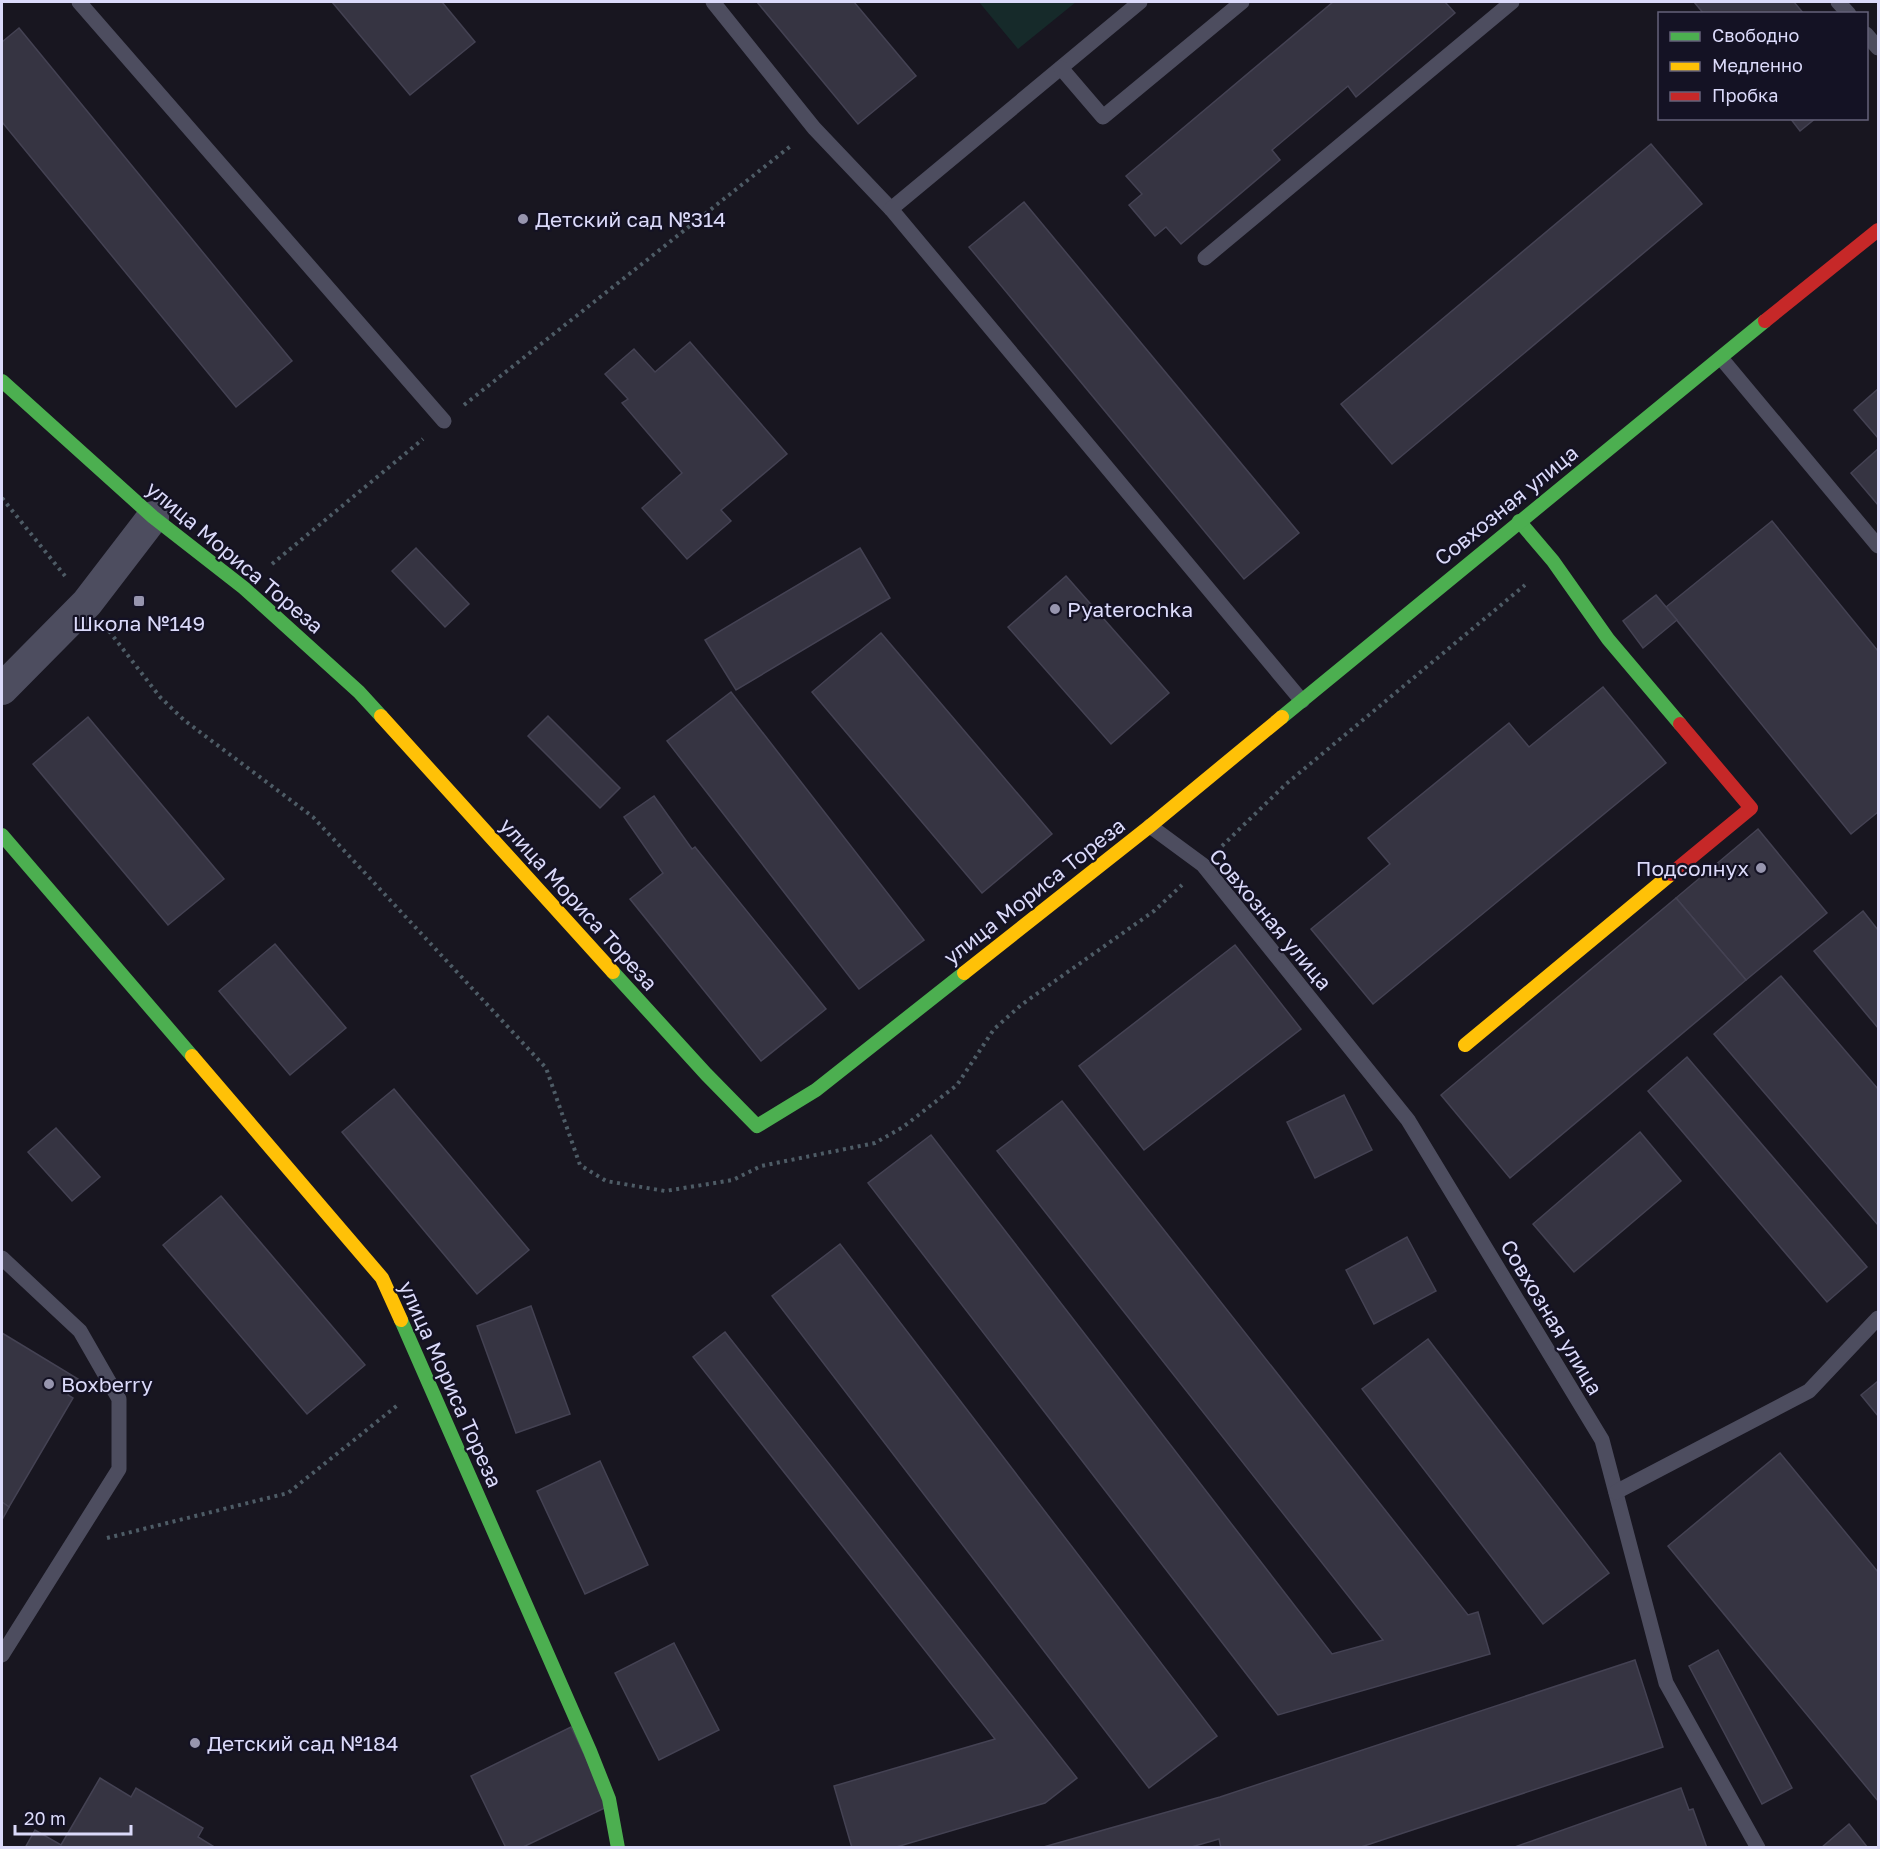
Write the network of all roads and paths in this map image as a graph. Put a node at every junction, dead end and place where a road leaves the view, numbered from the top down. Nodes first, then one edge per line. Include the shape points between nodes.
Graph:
1 (79, 2) edge
2 (713, 2) edge
3 (1140, 2) edge
4 (1242, 2) edge
5 (1512, 2) edge
6 (1868, 36) edge
7 (1878, 48) edge
8 (1061, 68) junction
9 (814, 128) junction
10 (891, 209) junction
11 (1878, 230) edge
12 (1205, 258) dead end
13 (1721, 358) junction
14 (2, 381) edge
15 (444, 421) junction
16 (2, 498) edge
17 (153, 517) junction
18 (1519, 521) junction
19 (1878, 546) edge
20 (1554, 561) junction
21 (244, 588) junction
22 (87, 603) junction
23 (2, 688) edge
24 (1302, 701) junction
25 (1150, 826) junction
26 (2, 835) edge
27 (1203, 865) junction
28 (1465, 1045) dead end
29 (2, 1258) edge
30 (1878, 1318) edge
31 (427, 1381) junction
32 (1616, 1492) junction
33 (79, 1531) junction
34 (2, 1655) edge
35 (618, 1848) edge
36 (1758, 1848) edge

1 - 15 lane
2 - 9 lane
3 - 8 lane
4 - 8 lane via 1103,117
5 - 12 lane
6 - 7 lane
8 - 10 lane
9 - 10 lane
9 - 15 path
10 - 24 lane
11 - 13 street, Совхозная улица
13 - 18 street, Совхозная улица
13 - 19 lane
14 - 17 street, улица Мориса Тореза
15 - 21 path
16 - 22 path
17 - 21 street, улица Мориса Тореза
17 - 22 street
18 - 20 street
18 - 24 street, Совхозная улица
20 - 27 path via 1286,784
20 - 28 street via 1608,639 1751,808
21 - 25 street, улица Мориса Тореза via 359,692 705,1074 757,1126 816,1090
22 - 23 street
24 - 25 street, Совхозная улица
25 - 27 lane, Совхозная улица
26 - 31 street, улица Мориса Тореза via 382,1278
27 - 32 lane, Совхозная улица via 1408,1120 1602,1440
29 - 33 lane via 80,1330 119,1399 119,1469
30 - 32 lane via 1809,1391
31 - 33 path via 288,1493 95,1541
31 - 35 street, улица Мориса Тореза via 590,1751 609,1799
32 - 36 lane, Совхозная улица via 1665,1683
33 - 34 lane

